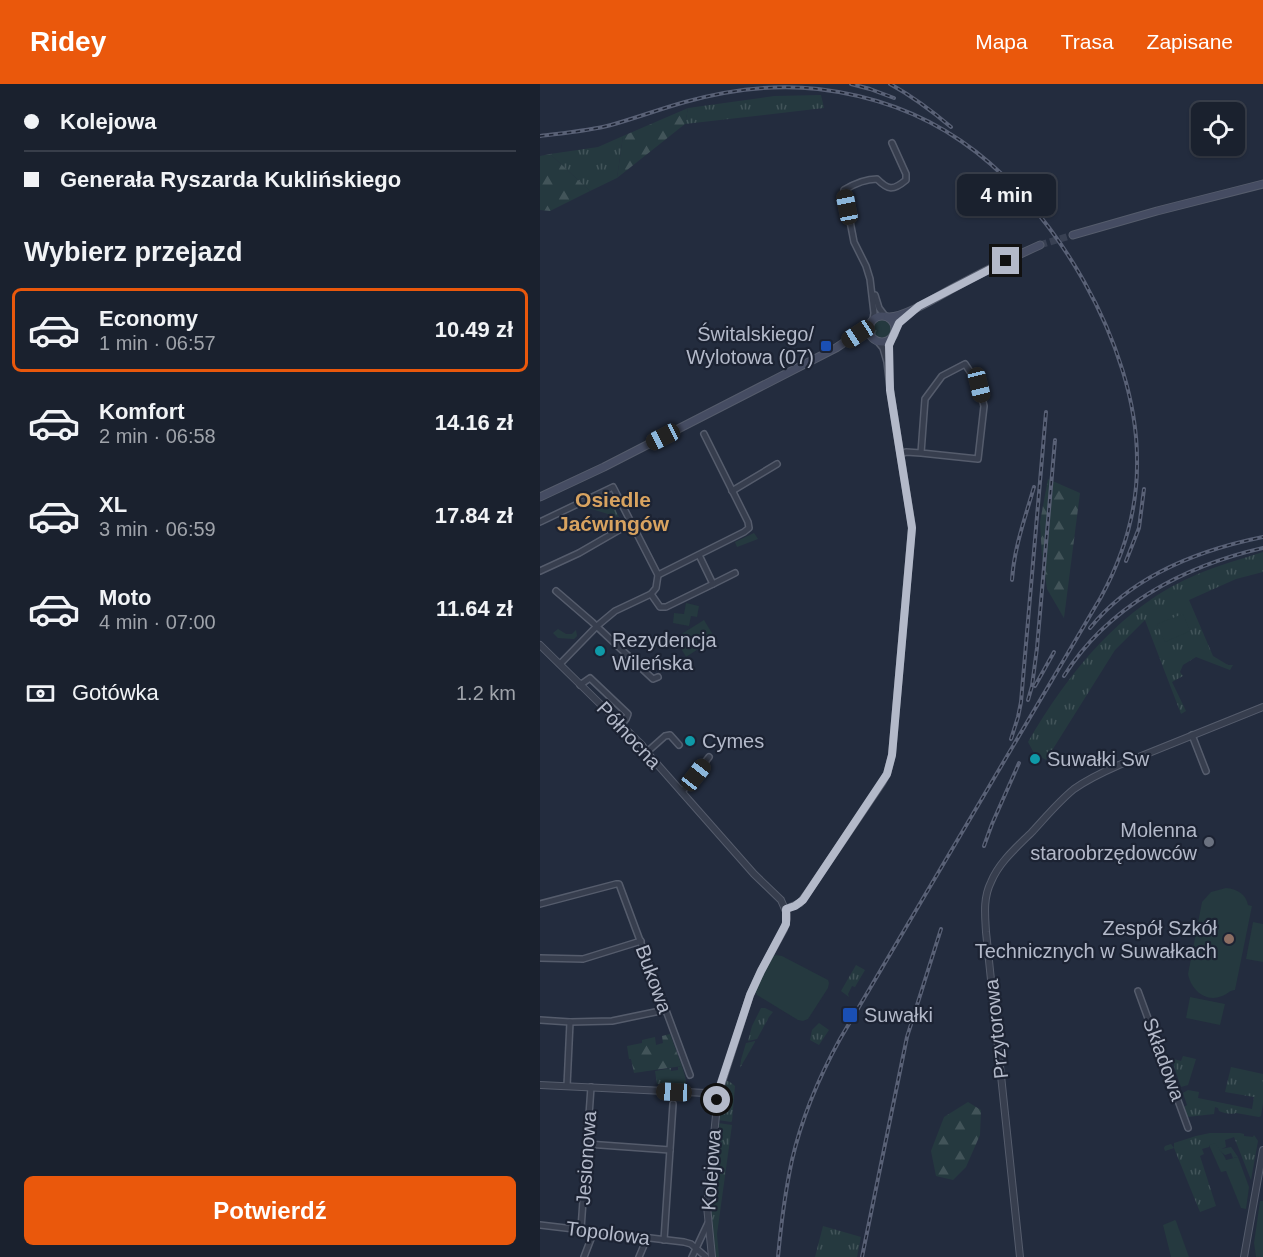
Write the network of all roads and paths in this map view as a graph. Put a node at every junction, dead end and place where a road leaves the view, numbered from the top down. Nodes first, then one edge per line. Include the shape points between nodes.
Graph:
1 (892, 143) dead end
2 (1263, 184) edge
3 (1073, 235) tunnel mouth
4 (1040, 245) tunnel mouth
5 (871, 285) junction
6 (919, 306) junction
7 (886, 317) junction
8 (871, 323) junction
9 (896, 330) junction
10 (891, 339) junction
11 (875, 340) junction
12 (836, 348) junction
13 (889, 373) junction
14 (704, 434) dead end
15 (921, 453) junction
16 (901, 454) junction
17 (777, 464) dead end
18 (732, 491) junction
19 (540, 497) edge
20 (540, 522) edge
21 (631, 522) junction
22 (699, 555) junction
23 (540, 571) edge
24 (735, 573) dead end
25 (658, 576) junction
26 (713, 584) junction
27 (556, 591) dead end
28 (651, 594) junction
29 (597, 626) junction
30 (540, 645) edge
31 (560, 664) junction
32 (658, 677) dead end
33 (580, 685) junction
34 (1263, 707) edge
35 (622, 724) junction
36 (1192, 735) junction
37 (679, 745) dead end
38 (647, 752) junction
39 (709, 757) dead end
40 (1206, 771) dead end
41 (682, 792) junction
42 (540, 904) edge
43 (786, 909) junction
44 (641, 941) junction
45 (540, 958) edge
46 (1138, 990) dead end
47 (665, 1010) junction
48 (540, 1020) edge
49 (570, 1022) junction
50 (690, 1074) dead end
51 (540, 1085) edge
52 (567, 1086) junction
53 (591, 1087) junction
54 (718, 1095) junction
55 (674, 1104) dead end
56 (1188, 1128) dead end
57 (587, 1144) junction
58 (670, 1150) junction
59 (1263, 1150) edge
60 (708, 1222) junction
61 (540, 1225) edge
62 (581, 1229) junction
63 (594, 1231) junction
64 (647, 1238) junction
65 (664, 1240) junction
66 (696, 1248) junction
67 (584, 1257) edge
68 (639, 1257) edge
69 (692, 1257) edge
70 (706, 1257) edge
71 (712, 1257) edge
72 (1020, 1257) edge
73 (1244, 1257) edge

1 - 5 street via 906,180 886,188 877,178 871,178 844,190 854,242
2 - 3 main road
4 - 6 main road
5 - 7 street
5 - 8 street
6 - 7 main road
6 - 9 main road
7 - 8 main road via 877,317
7 - 9 main road
8 - 11 main road via 869,332
8 - 12 main road
9 - 10 main road
10 - 11 main road via 885,343
10 - 13 street
11 - 12 main road via 864,338
11 - 13 street via 883,348
12 - 19 main road
13 - 16 street
14 - 18 street
15 - 15 street via 978,459 984,406 979,385 965,364 942,376 925,399
15 - 16 street
16 - 43 street via 912,528 892,755 887,774 803,900
17 - 18 street
18 - 22 street via 748,528
20 - 21 street via 613,486
21 - 23 street
21 - 25 street
22 - 25 street
22 - 26 street
24 - 26 street
25 - 28 street
26 - 28 street via 666,607 660,607
27 - 29 street
28 - 29 street via 615,611
29 - 31 street
29 - 32 street via 653,679
30 - 31 street, Północna
31 - 33 street, Północna
33 - 35 street, Północna
33 - 35 street via 590,678 628,714
34 - 36 street, Przytorowa
35 - 38 street, Północna
36 - 40 street
36 - 72 street, Przytorowa via 1098,774 1075,789 1007,858 994,875 987,894 986,932
37 - 38 street via 670,735 665,736
38 - 41 street, Północna
39 - 41 street
41 - 43 street, Północna
42 - 44 street, Bukowa via 619,884
43 - 54 street, Kolejowa via 786,924 750,995
44 - 45 street via 583,959
44 - 47 street, Bukowa
46 - 56 street, Składowa
47 - 49 street via 612,1021
47 - 50 street, Bukowa
48 - 49 street
49 - 52 street
51 - 52 street
52 - 53 street
53 - 54 street
53 - 57 street, Jesionowa
54 - 60 street, Kolejowa
55 - 58 street
57 - 58 street
57 - 62 street, Jesionowa
58 - 65 street
59 - 73 street
60 - 66 street
60 - 71 street, Kolejowa
61 - 62 street, Topolowa
62 - 63 street, Topolowa
63 - 64 street, Topolowa
63 - 67 street
64 - 65 street, Topolowa
64 - 68 street
65 - 66 street, Topolowa
66 - 69 street
66 - 70 street, Topolowa

